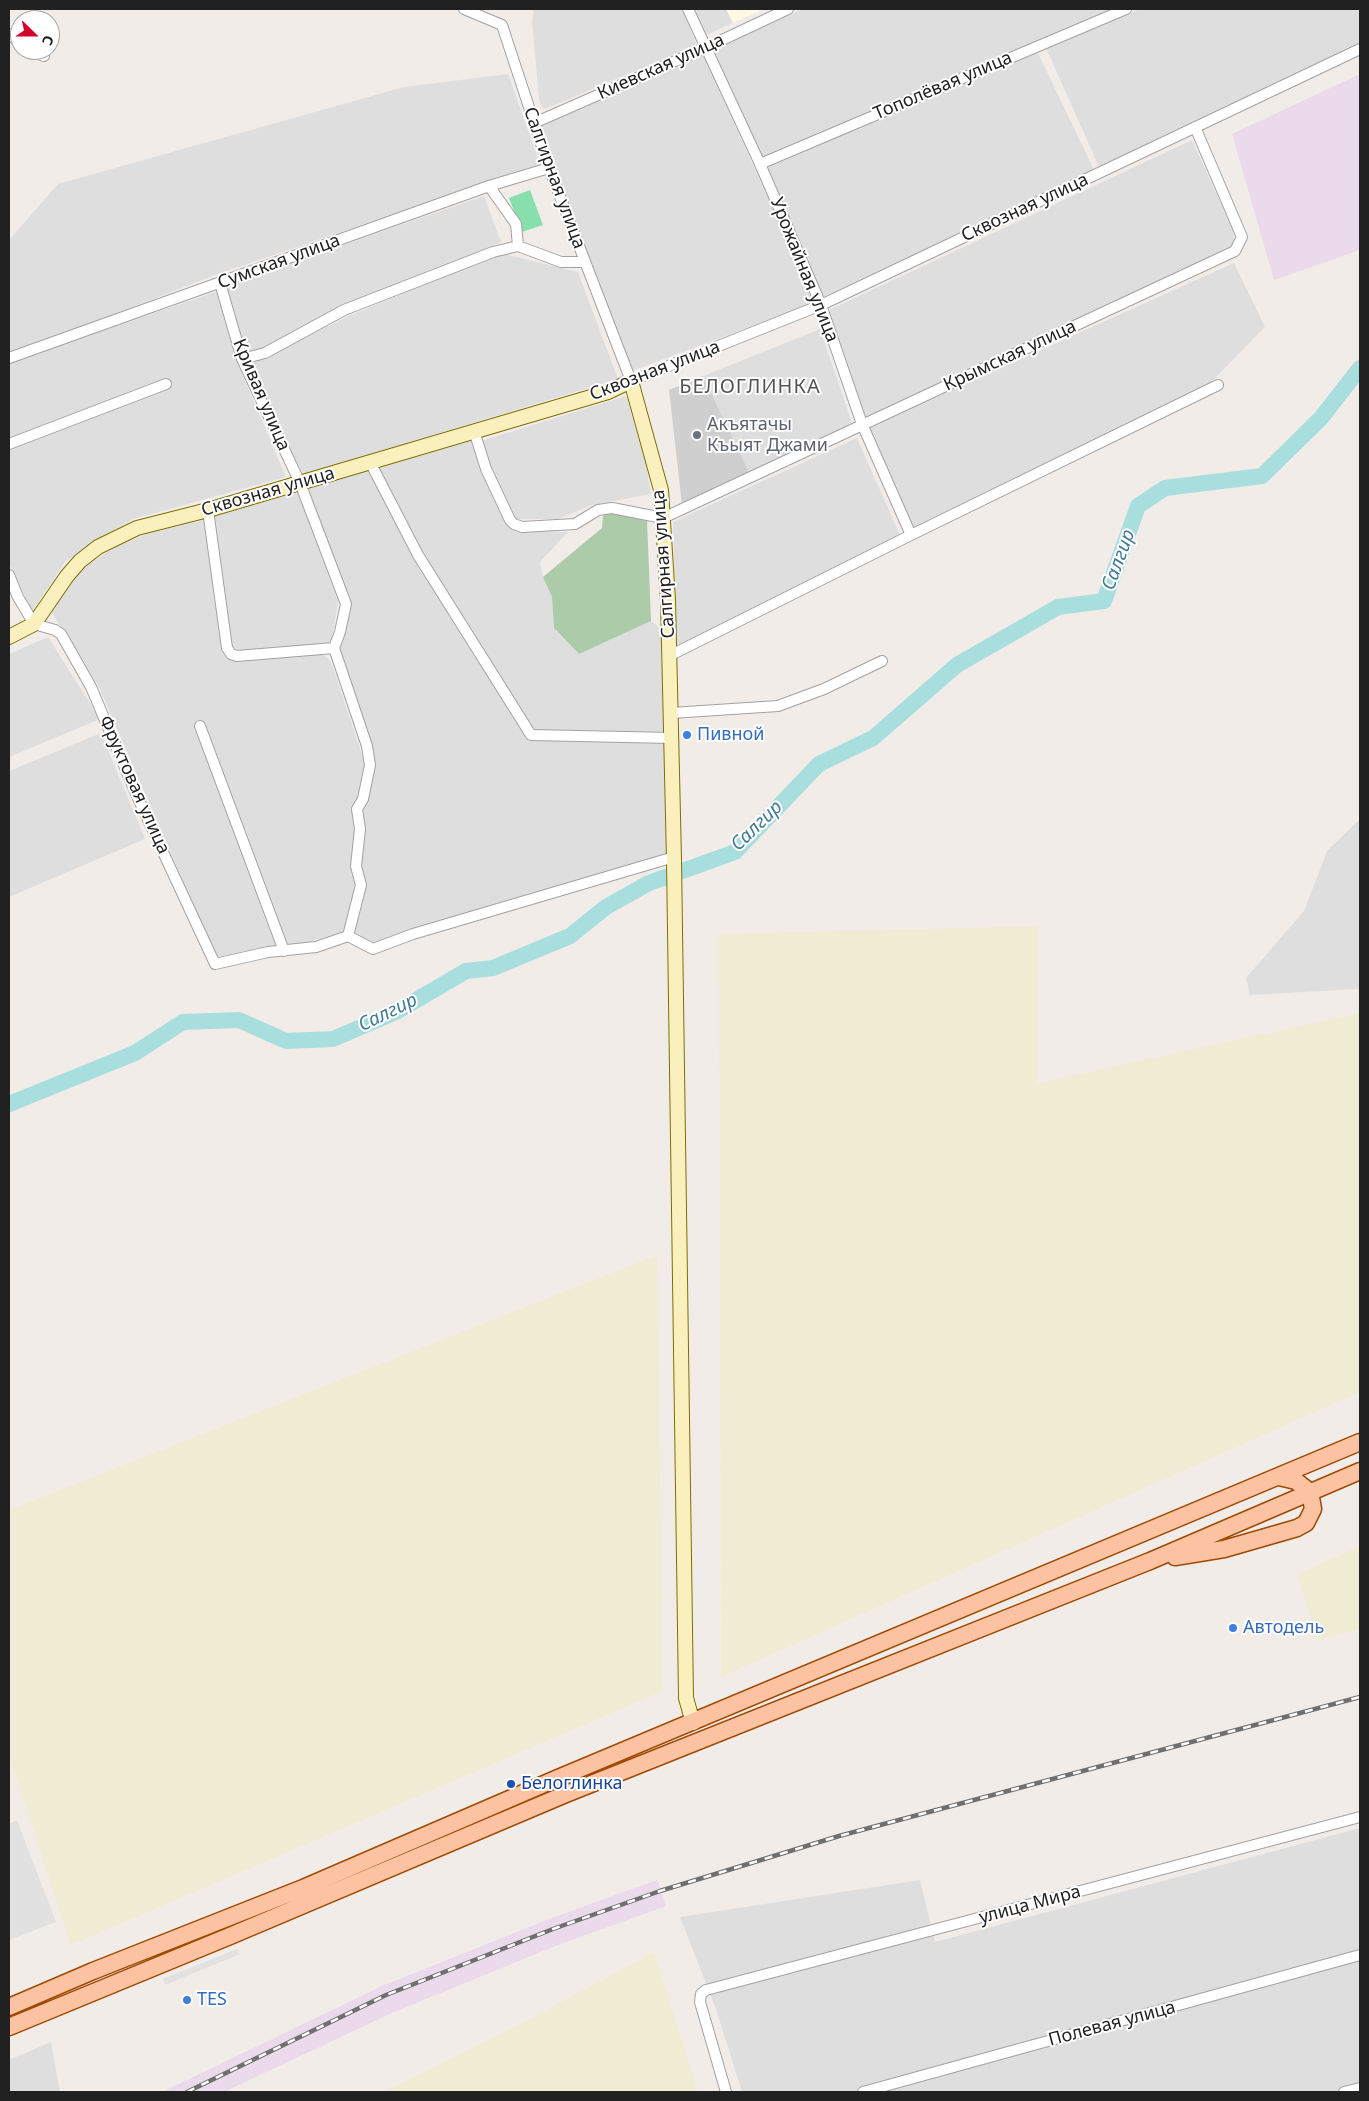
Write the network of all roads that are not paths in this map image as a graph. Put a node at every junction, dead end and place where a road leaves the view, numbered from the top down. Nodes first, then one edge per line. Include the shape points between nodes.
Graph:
1 (464, 9) edge
2 (688, 9) edge
3 (788, 9) edge
4 (1126, 9) edge
5 (705, 48) junction
6 (1360, 49) edge
7 (534, 123) junction
8 (1195, 127) junction
9 (760, 164) junction
10 (550, 168) junction
11 (489, 186) junction
12 (518, 246) junction
13 (585, 262) junction
14 (220, 283) junction
15 (821, 305) junction
16 (9, 358) edge
17 (242, 359) junction
18 (631, 381) junction
19 (166, 384) dead end
20 (1218, 385) dead end
21 (862, 424) junction
22 (474, 431) junction
23 (9, 444) edge
24 (370, 462) junction
25 (300, 483) junction
26 (208, 510) junction
27 (663, 518) junction
28 (911, 535) junction
29 (9, 575) edge
30 (34, 624) junction
31 (9, 637) edge
32 (334, 648) junction
33 (669, 656) junction
34 (882, 661) dead end
35 (671, 713) junction
36 (200, 726) dead end
37 (672, 738) junction
38 (674, 859) junction
39 (348, 936) junction
40 (284, 951) junction
41 (1360, 1442) edge
42 (1360, 1471) edge
43 (1279, 1477) junction
44 (1311, 1498) junction
45 (1150, 1561) junction
46 (692, 1723) junction
47 (1360, 1818) edge
48 (1360, 1955) edge
49 (9, 2007) edge
50 (9, 2027) edge
51 (1360, 2088) edge
52 (726, 2092) edge
53 (864, 2092) edge
54 (1344, 2092) edge

1 - 7 street, Салгирная улица via 502,25
2 - 5 street, Урожайная улица
3 - 5 street, Киевская улица
4 - 9 street, Тополёвая улица
5 - 7 street, Киевская улица
5 - 9 street, Урожайная улица
6 - 8 street, Сквозная улица
7 - 10 street, Салгирная улица
8 - 15 street, Сквозная улица
8 - 21 street, Крымская улица via 1242,237 1235,252
9 - 15 street, Урожайная улица
10 - 11 street, Сумская улица
10 - 13 street, Салгирная улица
11 - 12 street via 516,224
11 - 14 street, Сумская улица
12 - 13 street via 562,262
12 - 17 street via 493,252 344,310 265,353
13 - 18 street, Салгирная улица
14 - 16 street, Сумская улица
14 - 17 street, Кривая улица
15 - 18 street, Сквозная улица
15 - 21 street, Урожайная улица
17 - 25 street, Кривая улица
18 - 22 main road, Сквозная улица via 608,392
18 - 27 main road, Салгирная улица via 661,490
19 - 23 street
20 - 28 street
21 - 27 street, Крымская улица
21 - 28 street, Урожайная улица
22 - 24 main road, Сквозная улица
22 - 27 street via 486,469 514,524 575,524 598,510 612,508
24 - 25 main road, Сквозная улица
24 - 37 street via 418,555 531,736
25 - 26 main road, Сквозная улица
25 - 32 street, Кривая улица via 346,604
26 - 30 main road, Сквозная улица via 137,528 98,547 67,576
26 - 32 street via 227,648 232,654
27 - 33 main road, Салгирная улица
28 - 33 street
29 - 30 street
30 - 31 main road
30 - 40 street, Фруктовая улица via 61,634 91,687 137,796 215,964
32 - 39 street via 367,746 370,765 363,800 357,809 360,830 356,866 361,885
33 - 35 main road, Салгирная улица
34 - 35 street via 824,689 778,706
35 - 37 main road, Салгирная улица
36 - 40 street
37 - 38 main road, Салгирная улица
38 - 39 street via 373,948
38 - 46 main road, Салгирная улица via 686,1698
39 - 40 street via 316,947
41 - 43 main road
42 - 44 main road via 1334,1482
43 - 44 main road via 1296,1481
43 - 46 main road
44 - 45 main road
44 - 45 main road via 1313,1509 1309,1520 1297,1528 1224,1550
45 - 50 main road via 566,1794
46 - 49 main road via 303,1888
47 - 52 street, улица Мира via 706,1990 701,1994 700,2002
48 - 53 street, Полевая улица
51 - 54 street

